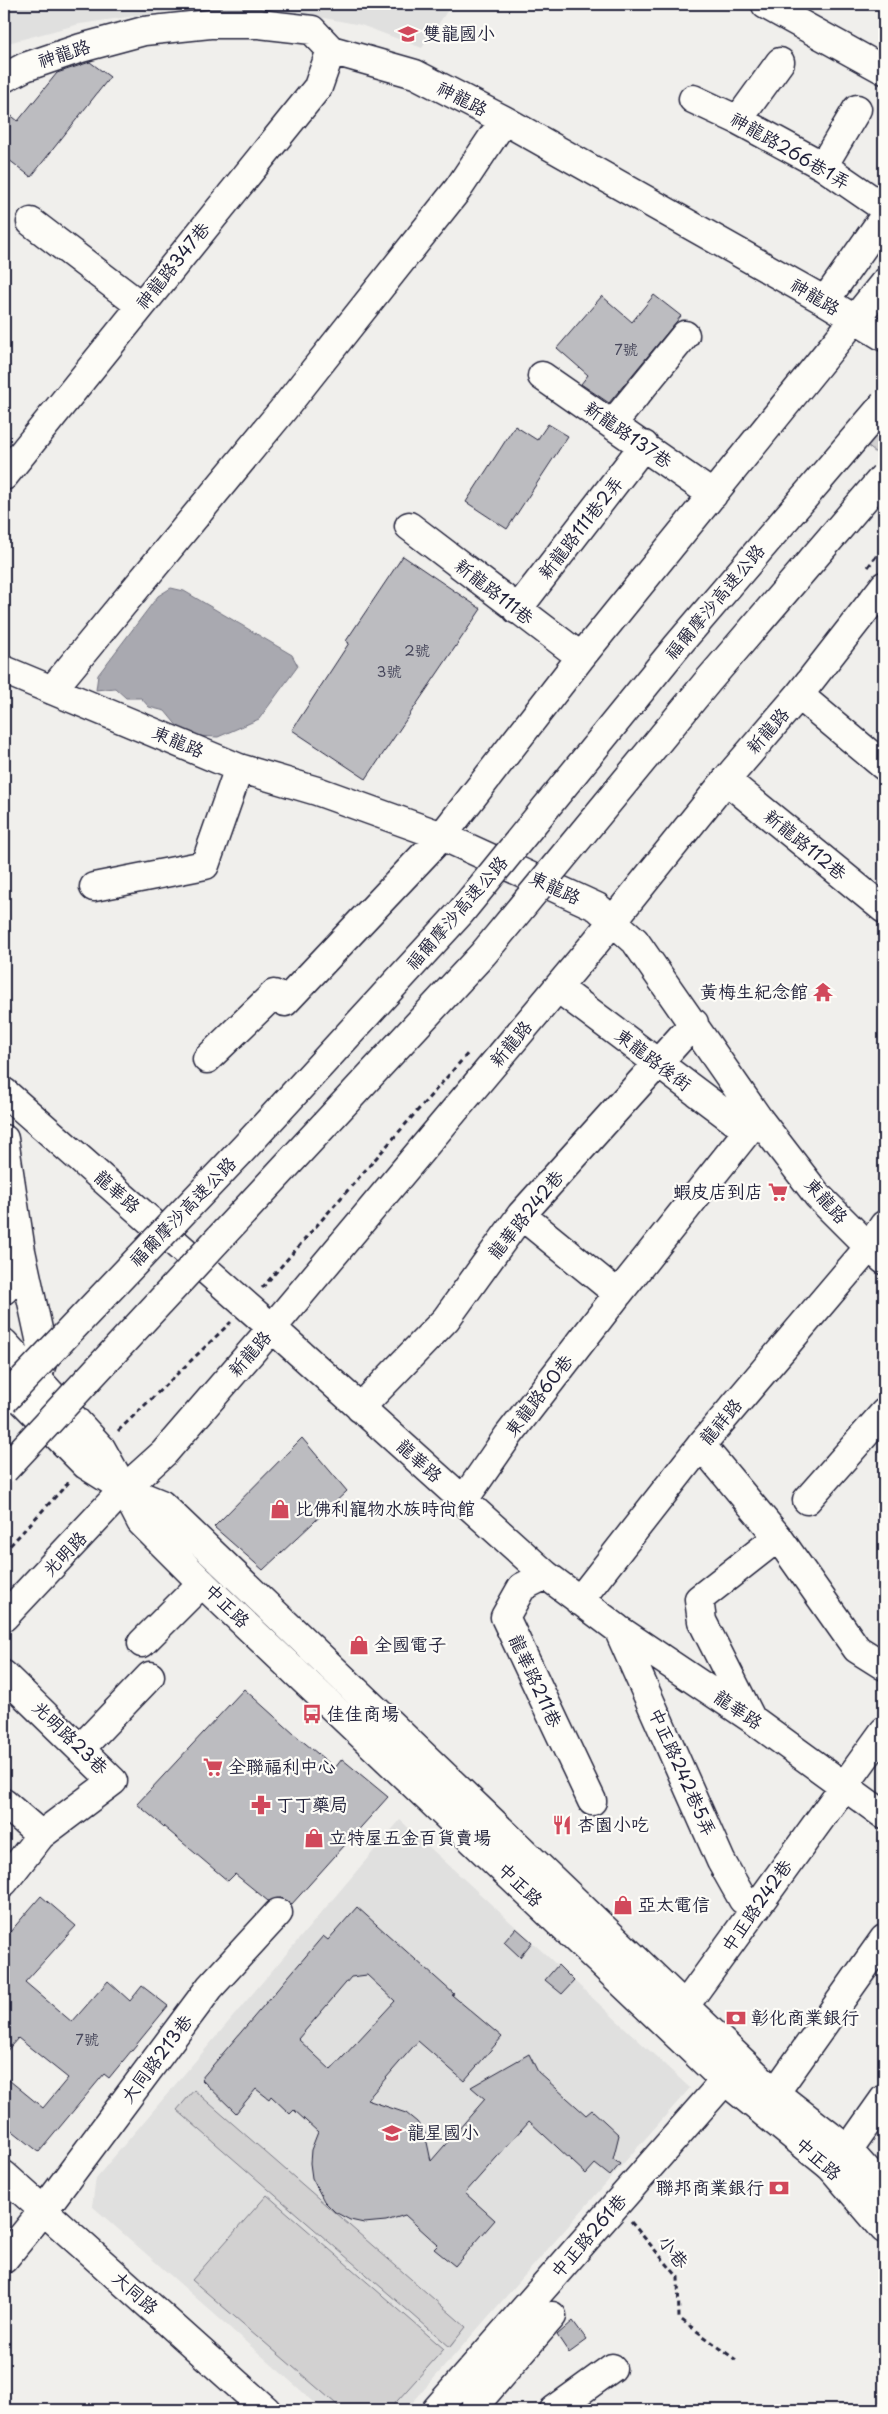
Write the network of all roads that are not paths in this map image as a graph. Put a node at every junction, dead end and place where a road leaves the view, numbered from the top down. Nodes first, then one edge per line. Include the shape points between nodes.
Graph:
1 (766, 5) edge
2 (331, 50) junction
3 (780, 62) dead end
4 (884, 70) edge
5 (4, 78) edge
6 (693, 99) dead end
7 (857, 109) dead end
8 (504, 120) junction
9 (738, 120) junction
10 (823, 166) junction
11 (884, 208) edge
12 (884, 217) edge
13 (31, 222) dead end
14 (884, 283) edge
15 (825, 301) junction
16 (141, 306) junction
17 (856, 321) junction
18 (685, 335) dead end
19 (884, 337) edge
20 (542, 376) dead end
21 (884, 404) edge
22 (613, 423) junction
23 (644, 446) junction
24 (4, 476) edge
25 (884, 476) edge
26 (713, 495) junction
27 (409, 526) dead end
28 (884, 586) edge
29 (517, 610) junction
30 (876, 614) edge
31 (581, 657) junction
32 (4, 670) edge
33 (52, 690) junction
34 (799, 695) junction
35 (884, 766) edge
36 (239, 768) junction
37 (726, 780) junction
38 (442, 836) junction
39 (94, 887) dead end
40 (884, 909) edge
41 (612, 922) junction
42 (558, 988) junction
43 (694, 1023) junction
44 (207, 1059) dead end
45 (657, 1063) junction
46 (4, 1092) edge
47 (753, 1124) junction
48 (4, 1139) edge
49 (521, 1215) junction
50 (884, 1225) edge
51 (22, 1251) junction
52 (876, 1254) edge
53 (4, 1290) edge
54 (618, 1294) junction
55 (272, 1328) junction
56 (4, 1342) edge
57 (37, 1378) junction
58 (9, 1393) edge
59 (360, 1408) junction
60 (884, 1412) edge
61 (701, 1445) junction
62 (4, 1470) edge
63 (124, 1489) junction
64 (464, 1500) junction
65 (807, 1500) dead end
66 (778, 1537) junction
67 (546, 1575) junction
68 (202, 1583) junction
69 (579, 1601) junction
70 (4, 1617) edge
71 (618, 1629) junction
72 (142, 1643) dead end
73 (310, 1647) junction
74 (290, 1666) junction
75 (884, 1666) edge
76 (4, 1674) edge
77 (150, 1676) dead end
78 (752, 1719) junction
79 (884, 1731) edge
80 (82, 1748) junction
81 (844, 1785) junction
82 (592, 1801) dead end
83 (4, 1803) edge
84 (884, 1815) edge
85 (41, 1835) junction
86 (4, 1882) edge
87 (757, 1908) junction
88 (278, 1913) dead end
89 (884, 1938) edge
90 (677, 2017) junction
91 (733, 2071) junction
92 (775, 2093) junction
93 (884, 2099) edge
94 (839, 2158) junction
95 (4, 2175) edge
96 (884, 2190) edge
97 (43, 2211) junction
98 (884, 2229) edge
99 (4, 2259) edge
100 (552, 2316) dead end
101 (612, 2368) dead end
102 (472, 2400) edge
103 (266, 2410) edge
104 (436, 2410) edge
105 (554, 2410) edge

1 - 4 main road
2 - 5 main road, 神龍路 via 312,30 259,24 210,24 144,31 81,48
2 - 8 main road, 神龍路 via 414,74
2 - 16 main road, 神龍路347巷 via 318,86
3 - 9 main road
6 - 9 main road, 神龍路266巷1弄
7 - 10 main road
8 - 15 main road, 神龍路
8 - 33 main road via 458,188 288,403
9 - 10 main road, 神龍路266巷1弄
10 - 11 main road, 神龍路266巷1弄
12 - 15 main road
13 - 16 main road
14 - 17 main road
15 - 17 main road, 神龍路
16 - 24 main road, 神龍路347巷
17 - 19 main road, 神龍路
17 - 26 main road
18 - 22 main road
20 - 22 main road, 新龍路137巷
21 - 58 main road, 福爾摩沙高速公路, bridge via 678,645 461,912 246,1146
22 - 23 main road, 新龍路137巷
23 - 26 main road, 新龍路137巷
23 - 29 main road, 新龍路111巷2弄
25 - 62 main road, bridge via 708,681 483,954
26 - 31 main road
27 - 29 main road, 新龍路111巷
28 - 30 main road, 新龍路
29 - 31 main road, 新龍路111巷
30 - 34 main road, 新龍路
31 - 38 main road
32 - 33 main road, 東龍路
33 - 36 main road, 東龍路
34 - 35 main road
34 - 37 main road, 新龍路
36 - 38 main road, 東龍路 via 317,791
36 - 39 main road via 205,865
37 - 40 main road, 新龍路112巷
37 - 41 main road, 新龍路
38 - 41 main road, 東龍路 via 597,907
38 - 44 main road via 285,1002 274,994
41 - 42 main road, 新龍路
41 - 43 main road, 東龍路 via 634,941
42 - 45 main road, 東龍路後街
42 - 55 main road, 新龍路
43 - 45 main road, 龍華路242巷
43 - 47 main road, 東龍路
45 - 47 main road, 東龍路後街
45 - 49 main road, 龍華路242巷
46 - 55 main road, 龍華路
47 - 52 main road, 東龍路
47 - 54 main road, 東龍路60巷
48 - 51 main road
49 - 54 main road
49 - 59 main road, 龍華路242巷 via 446,1318
50 - 52 main road, 龍祥路
51 - 53 main road via 13,1277
51 - 57 main road via 44,1357
52 - 61 main road, 龍祥路
54 - 64 main road, 東龍路60巷 via 508,1436
55 - 59 main road, 龍華路
55 - 63 main road, 新龍路 via 164,1453
56 - 57 main road, 中正路
57 - 58 main road
57 - 63 main road, 中正路 via 101,1448
58 - 63 main road, 中正路 via 86,1465
59 - 64 main road, 龍華路
60 - 65 main road
61 - 66 main road
61 - 69 main road, 龍祥路
63 - 68 main road, 中正路 via 141,1522
63 - 70 main road, 光明路
63 - 73 main road, 中正路 via 162,1504
64 - 67 main road, 龍華路
66 - 75 main road via 857,1649
66 - 78 main road via 699,1600 702,1621
67 - 69 main road, 龍華路
67 - 82 main road, 龍華路211巷 via 522,1587 504,1617
68 - 72 main road
68 - 74 main road, 中正路
69 - 71 main road, 龍華路
71 - 78 main road, 龍華路
71 - 87 main road, 中正路242巷5弄 via 721,1861 743,1900
73 - 74 main road
73 - 90 main road, 中正路
74 - 90 main road, 中正路
76 - 80 main road, 光明路23巷
77 - 80 main road
78 - 81 main road, 龍華路
79 - 81 main road, 中正路242巷
80 - 85 main road, 光明路23巷 via 113,1781
81 - 84 main road, 龍華路
81 - 87 main road, 中正路242巷
83 - 85 main road
85 - 86 main road
87 - 90 main road, 中正路242巷
88 - 97 main road, 大同路213巷 via 210,1987
89 - 92 main road
90 - 91 main road, 中正路
91 - 92 main road, 中正路
91 - 94 main road, 中正路
91 - 102 main road, 中正路261巷 via 616,2205
92 - 94 main road, 中正路
93 - 94 main road
94 - 96 main road, 中正路
94 - 98 main road, 中正路
95 - 97 main road, 大同路
97 - 99 main road, 大同路213巷
97 - 103 main road, 大同路
100 - 102 main road
101 - 105 main road
102 - 104 main road, 中正路261巷

